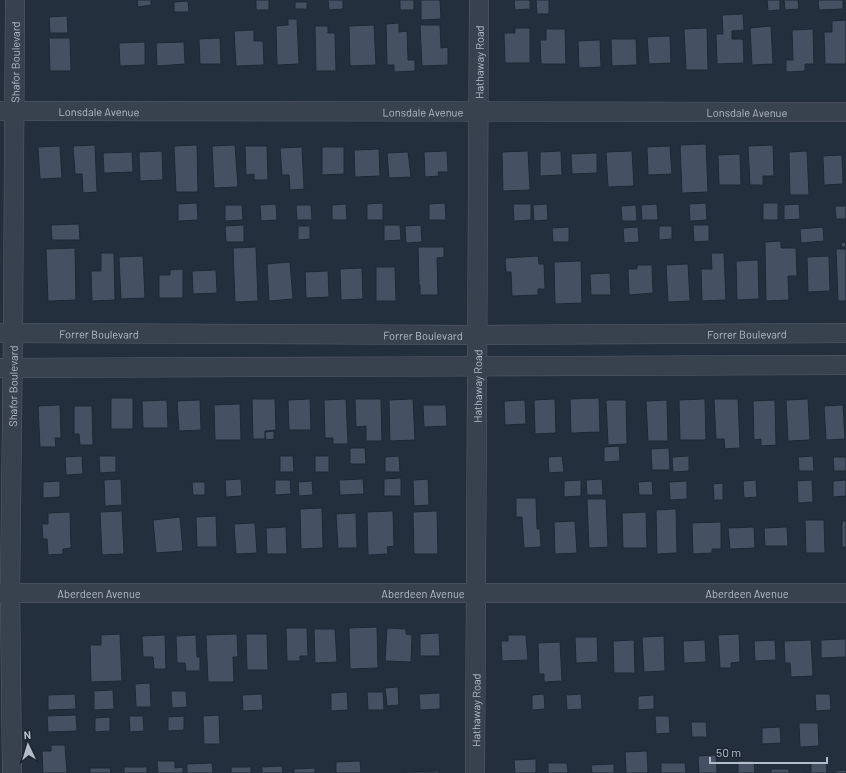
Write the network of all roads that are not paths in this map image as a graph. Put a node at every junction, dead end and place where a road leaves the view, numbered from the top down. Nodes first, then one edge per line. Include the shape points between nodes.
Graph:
1 (15, 0) edge
2 (480, 0) edge
3 (8, 111) edge
4 (478, 111) junction
5 (846, 112) edge
6 (7, 333) edge
7 (846, 333) edge
8 (477, 335) junction
9 (846, 365) edge
10 (477, 366) junction
11 (6, 368) edge
12 (5, 593) edge
13 (477, 593) junction
14 (846, 593) edge
15 (12, 773) edge
16 (475, 773) edge

1 - 3 street, Shafor Boulevard
2 - 4 street, Hathaway Road
3 - 4 street, Lonsdale Avenue
3 - 6 street, Shafor Boulevard
4 - 5 street, Lonsdale Avenue
4 - 8 street, Hathaway Road
6 - 8 street, Forrer Boulevard
6 - 11 street, Shafor Boulevard
7 - 8 street, Forrer Boulevard
8 - 10 street, Hathaway Road
9 - 10 street
10 - 11 street
10 - 13 street, Hathaway Road
11 - 12 street, Shafor Boulevard
12 - 13 street, Aberdeen Avenue
12 - 15 street, Shafor Boulevard
13 - 14 street, Aberdeen Avenue
13 - 16 street, Hathaway Road

